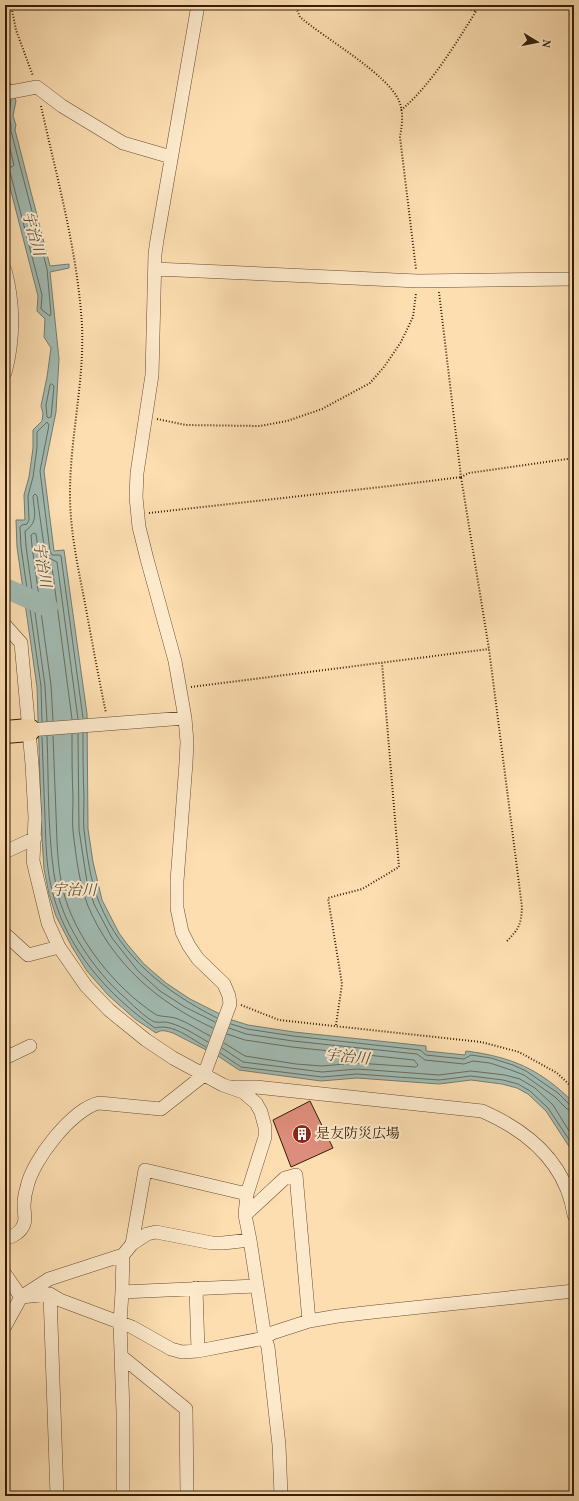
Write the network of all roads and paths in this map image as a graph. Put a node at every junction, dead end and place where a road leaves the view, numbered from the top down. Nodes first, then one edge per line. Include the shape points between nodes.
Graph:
1 (11, 5) edge
2 (198, 5) edge
3 (295, 5) edge
4 (460, 5) edge
5 (480, 5) edge
6 (476, 12) junction
7 (34, 88) junction
8 (5, 93) edge
9 (401, 110) junction
10 (171, 157) junction
11 (155, 269) junction
12 (5, 270) edge
13 (574, 279) edge
14 (418, 281) junction
15 (438, 281) junction
16 (5, 373) edge
17 (146, 417) junction
18 (574, 458) edge
19 (461, 477) junction
20 (137, 514) junction
21 (5, 625) edge
22 (489, 648) junction
23 (382, 662) junction
24 (180, 688) junction
25 (184, 718) junction
26 (105, 725) junction
27 (29, 730) junction
28 (5, 732) edge
29 (35, 838) junction
30 (5, 852) edge
31 (5, 934) edge
32 (506, 942) dead end
33 (59, 947) junction
34 (230, 1002) junction
35 (336, 1025) junction
36 (30, 1046) dead end
37 (5, 1058) edge
38 (206, 1070) junction
39 (223, 1085) junction
40 (574, 1089) edge
41 (247, 1194) junction
42 (245, 1215) junction
43 (574, 1215) edge
44 (5, 1238) edge
45 (250, 1240) junction
46 (132, 1244) junction
47 (123, 1255) junction
48 (5, 1274) edge
49 (256, 1286) junction
50 (196, 1288) junction
51 (574, 1291) edge
52 (122, 1292) junction
53 (50, 1294) junction
54 (21, 1297) junction
55 (309, 1321) junction
56 (120, 1323) junction
57 (5, 1326) edge
58 (265, 1338) junction
59 (198, 1351) junction
60 (121, 1356) junction
61 (57, 1496) edge
62 (123, 1496) edge
63 (187, 1496) edge
64 (281, 1496) edge

1 - 7 path
2 - 10 street
3 - 9 path via 300,17 390,88 399,100
4 - 6 path
5 - 6 path
6 - 9 path via 427,82
7 - 8 street
7 - 10 street via 123,143
7 - 26 path via 67,220 81,306 82,353 70,493 71,532
9 - 14 path via 400,137
10 - 11 street
11 - 14 street
11 - 17 street via 154,356
12 - 16 street via 9,284 12,329
13 - 15 street
14 - 15 street
14 - 17 path via 413,317 401,342 384,367 370,383 322,409 287,421 260,426 186,425
15 - 19 path
17 - 20 street via 137,473
18 - 19 path
19 - 20 path
19 - 22 path
20 - 24 street
21 - 27 street via 21,643
22 - 23 path
22 - 32 path via 522,907 521,922
23 - 24 path
23 - 35 path via 400,867 362,889 328,898 342,984
24 - 25 street
25 - 26 street
25 - 34 street via 187,742 176,897 178,916 182,932 193,953 224,984
26 - 27 street
27 - 28 highway
27 - 29 street
29 - 30 street
29 - 33 street via 33,861 41,898 48,923
31 - 33 street via 28,955
33 - 38 street via 86,986 109,1010 173,1058
34 - 35 path via 279,1020
34 - 38 street
35 - 40 path via 481,1042 519,1052 556,1073
36 - 37 street
38 - 39 street
38 - 44 street via 161,1109 99,1103 91,1105 65,1126 37,1163 27,1186 25,1223 22,1229 17,1234
39 - 41 street via 243,1092 256,1103 264,1123 265,1137
39 - 43 street via 482,1111 527,1135 545,1154 560,1174 568,1191
41 - 42 street
41 - 46 street via 144,1170
42 - 45 street
42 - 55 street via 285,1178 296,1175
45 - 46 street via 223,1243 156,1232 147,1234
45 - 49 street
46 - 47 street
47 - 52 street
47 - 54 street via 49,1279
48 - 54 street
49 - 50 street
49 - 58 street
50 - 52 street
50 - 59 street
51 - 55 street
52 - 56 street
53 - 54 street
53 - 56 street
53 - 61 street
54 - 57 street
55 - 58 street via 272,1333
56 - 59 street via 171,1349 182,1352
56 - 60 street
58 - 59 street
58 - 64 street via 279,1445
60 - 62 street
60 - 63 street via 186,1409

